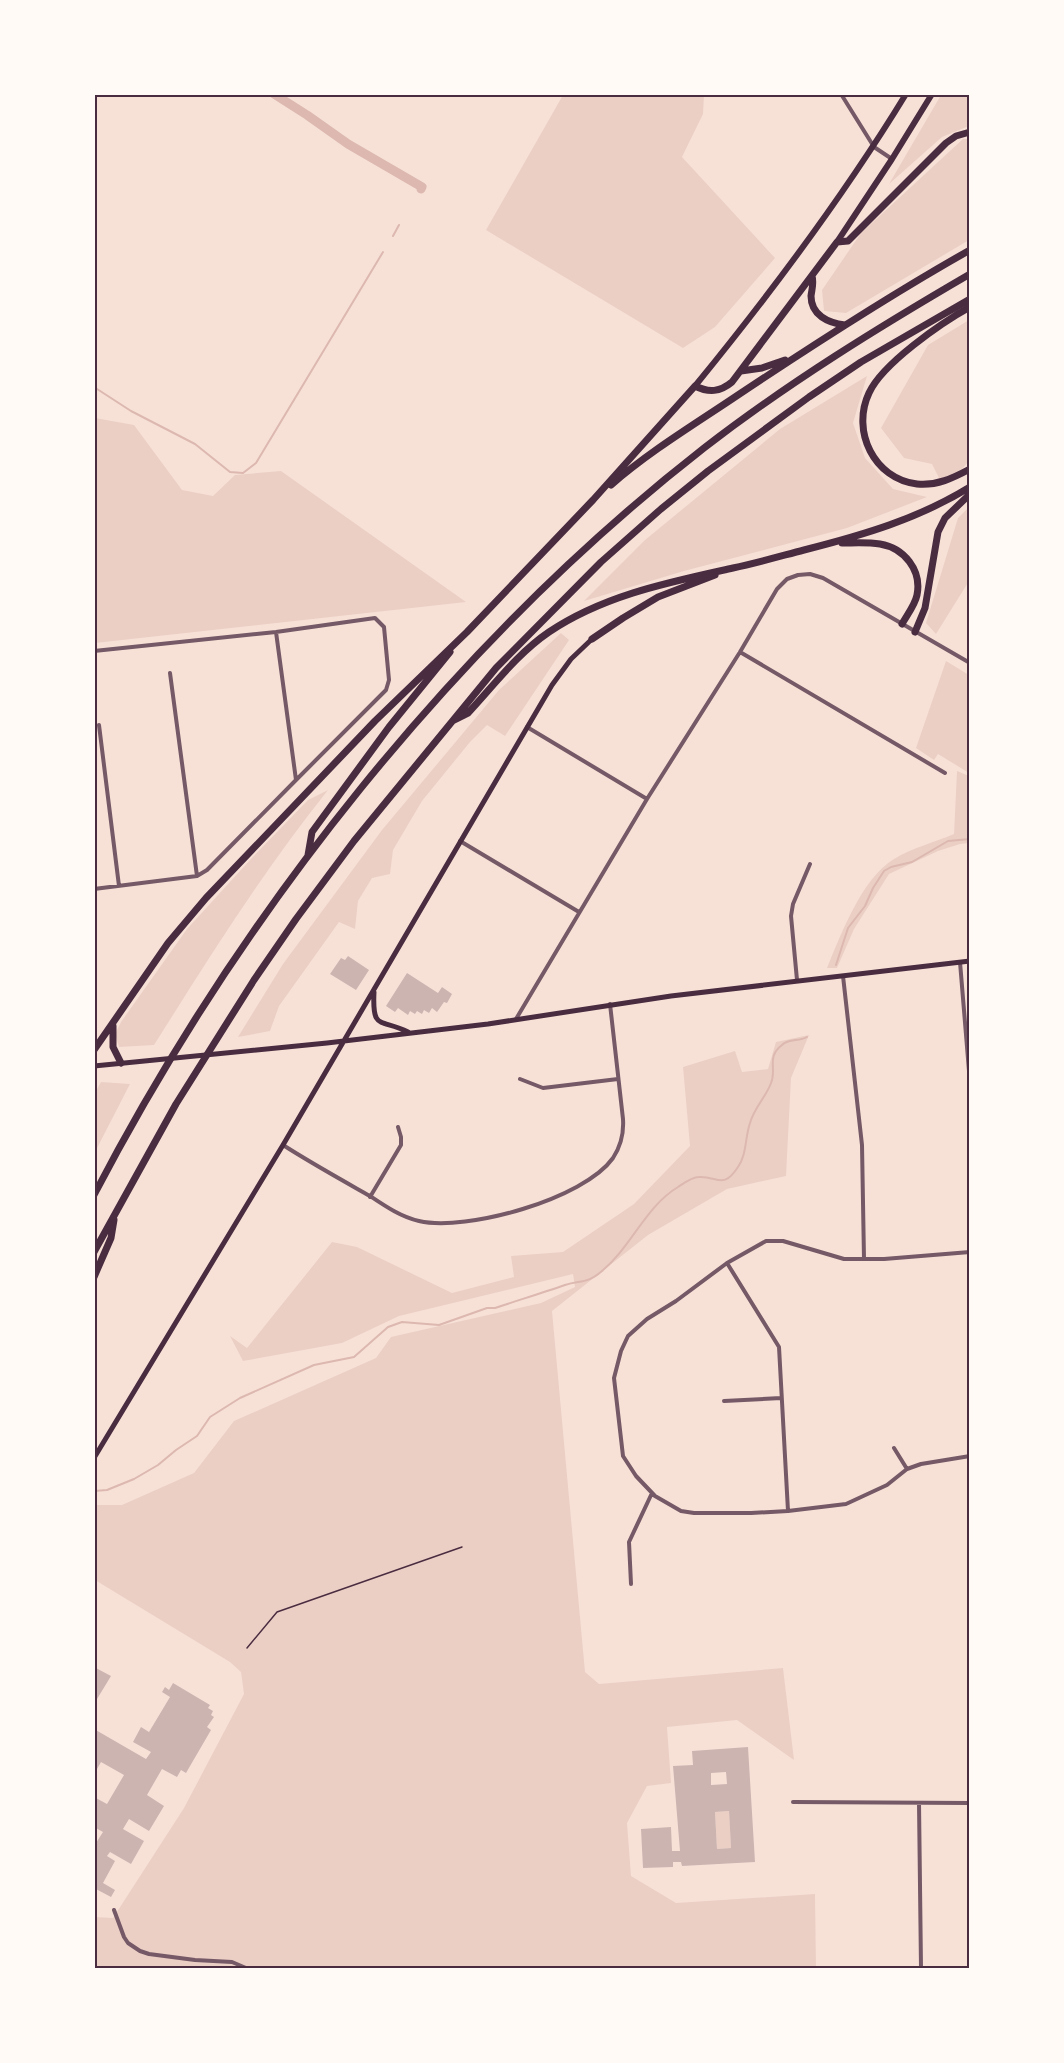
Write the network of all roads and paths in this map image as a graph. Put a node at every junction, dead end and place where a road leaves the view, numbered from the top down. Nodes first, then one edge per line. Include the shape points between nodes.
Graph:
1 (841, 94) edge
2 (906, 94) edge
3 (932, 94) edge
4 (969, 132) edge
5 (874, 147) junction
6 (892, 159) junction
7 (837, 242) junction
8 (969, 250) edge
9 (969, 274) edge
10 (812, 276) junction
11 (969, 299) edge
12 (969, 307) edge
13 (845, 325) junction
14 (801, 353) junction
15 (741, 371) junction
16 (695, 386) junction
17 (969, 469) edge
18 (969, 487) edge
19 (969, 494) edge
20 (593, 500) junction
21 (830, 544) junction
22 (735, 568) junction
23 (902, 624) junction
24 (276, 632) junction
25 (467, 632) junction
26 (915, 632) junction
27 (592, 639) joint
28 (94, 651) edge
29 (740, 652) junction
30 (969, 663) edge
31 (170, 673) dead end
32 (452, 721) junction
33 (99, 725) dead end
34 (527, 727) junction
35 (945, 774) dead end
36 (296, 780) junction
37 (647, 799) junction
38 (460, 841) junction
39 (308, 857) junction
40 (810, 864) dead end
41 (196, 876) junction
42 (119, 886) junction
43 (94, 889) edge
44 (579, 912) junction
45 (969, 961) edge
46 (960, 962) junction
47 (843, 975) junction
48 (797, 980) junction
49 (374, 990) junction
50 (610, 1004) junction
51 (516, 1020) junction
52 (113, 1024) junction
53 (409, 1033) junction
54 (344, 1041) junction
55 (94, 1050) edge
56 (121, 1063) junction
57 (94, 1066) edge
58 (520, 1078) dead end
59 (618, 1079) junction
60 (969, 1083) edge
61 (398, 1127) dead end
62 (283, 1145) junction
63 (94, 1195) edge
64 (370, 1197) junction
65 (115, 1214) junction
66 (94, 1252) edge
67 (969, 1252) edge
68 (864, 1259) junction
69 (727, 1263) junction
70 (94, 1277) edge
71 (781, 1398) junction
72 (724, 1401) dead end
73 (894, 1448) dead end
74 (969, 1456) edge
75 (94, 1458) edge
76 (907, 1469) junction
77 (652, 1493) junction
78 (788, 1511) junction
79 (462, 1547) dead end
80 (631, 1584) dead end
81 (247, 1647) dead end
82 (793, 1802) dead end
83 (919, 1803) junction
84 (969, 1803) edge
85 (114, 1910) dead end
86 (246, 1968) edge
87 (921, 1968) edge

1 - 5 street
2 - 5 highway
3 - 6 highway
4 - 7 highway via 946,142 848,241
5 - 6 street
5 - 16 highway via 793,263
6 - 7 highway
7 - 10 highway
8 - 13 highway
9 - 39 highway via 786,389 621,516 522,609 438,699
10 - 13 highway via 812,302 817,312 826,321
10 - 15 highway
11 - 32 highway via 809,397 661,509 544,617
12 - 17 highway via 923,339 883,374 865,401 862,421 869,450 897,478 917,484 941,483
13 - 14 highway
14 - 15 highway via 762,368
14 - 20 highway via 662,446
15 - 16 highway via 721,389 708,391
16 - 20 highway
18 - 21 highway via 905,521
19 - 26 highway via 945,518 938,532 925,608
20 - 25 highway
21 - 22 highway
21 - 23 highway via 879,544 907,558 915,572 917,591
22 - 27 highway via 658,597
22 - 32 highway via 639,591 567,621 528,649 468,712
23 - 26 street
23 - 29 street via 810,574 788,579 777,589
24 - 28 street
24 - 36 street
24 - 36 street via 375,618 384,627 389,680 386,690
25 - 39 highway via 394,721 312,832
25 - 52 highway via 375,721 206,898 168,944
26 - 30 street
27 - 34 main road via 564,668
29 - 35 street
29 - 37 street
31 - 41 street
32 - 65 highway via 354,841 254,980 182,1095
33 - 42 street
34 - 37 street
34 - 38 main road
36 - 41 street via 246,833
37 - 44 street
38 - 44 street
38 - 49 main road
39 - 63 highway via 155,1084
40 - 48 street via 791,916
41 - 42 street
42 - 43 street
44 - 51 street
45 - 46 main road
46 - 47 main road
46 - 60 street
47 - 48 main road
47 - 68 street via 862,1145
48 - 50 main road
49 - 53 main road via 377,1020
49 - 54 main road
50 - 51 main road
50 - 59 street
51 - 53 main road
52 - 55 highway
52 - 56 highway via 113,1047
53 - 54 main road
54 - 56 main road
54 - 62 main road
56 - 57 main road
58 - 59 street via 543,1088
59 - 64 street via 624,1131 613,1157 598,1173 539,1205 443,1224 416,1221
61 - 64 street via 400,1144
62 - 64 street
62 - 75 main road
65 - 66 highway
65 - 70 highway via 111,1238
67 - 68 street
68 - 69 street via 844,1259 773,1240
69 - 71 street via 779,1347
69 - 77 street via 647,1319 628,1336 621,1351 614,1378 623,1456
71 - 72 street
71 - 78 street
73 - 76 street
74 - 76 street
76 - 78 street via 887,1485 846,1504
77 - 78 street via 681,1511 694,1513
77 - 80 street via 629,1542
79 - 81 path via 278,1612
82 - 83 street
83 - 84 street
83 - 87 street
85 - 86 street via 124,1937 140,1951 232,1962

